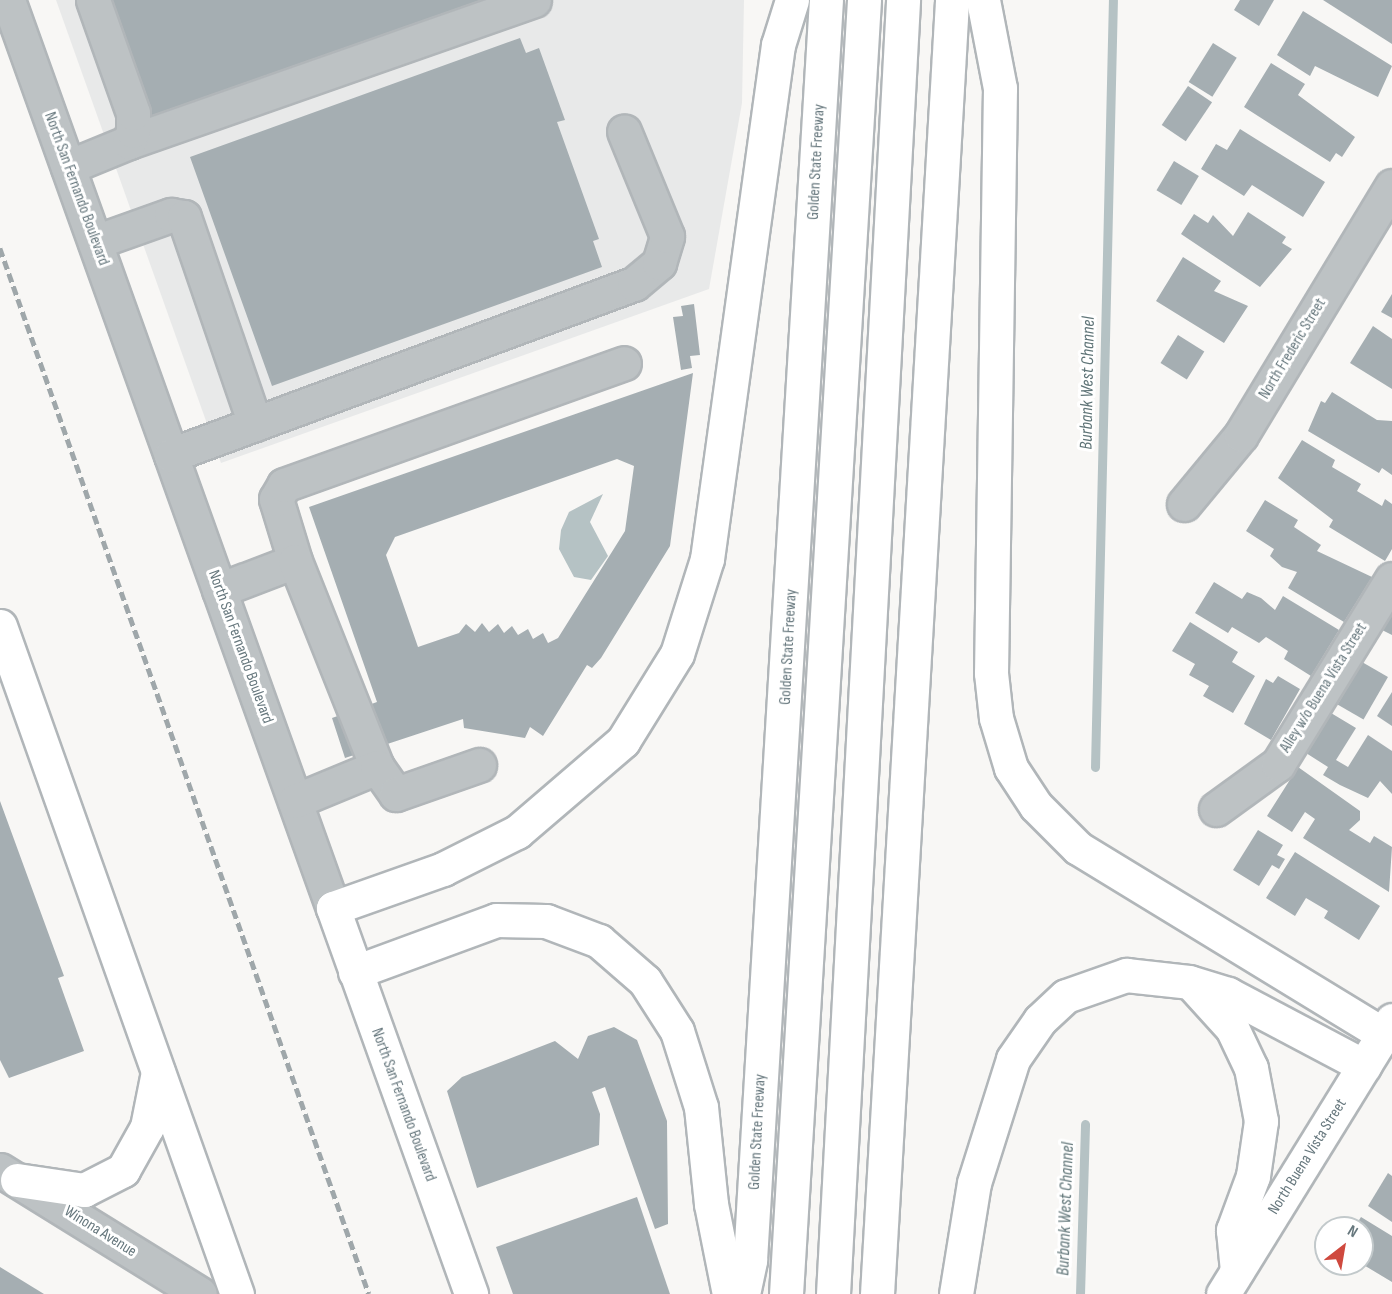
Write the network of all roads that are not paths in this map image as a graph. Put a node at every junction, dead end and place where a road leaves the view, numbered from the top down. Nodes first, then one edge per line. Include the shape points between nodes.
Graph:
1 (8, 0) edge
2 (93, 0) edge
3 (534, 0) edge
4 (792, 0) edge
5 (826, 0) edge
6 (864, 0) edge
7 (903, 0) edge
8 (952, 0) edge
9 (984, 0) edge
10 (624, 131) dead end
11 (129, 142) junction
12 (68, 167) junction
13 (1392, 186) edge
14 (95, 242) junction
15 (624, 363) dead end
16 (255, 424) junction
17 (171, 455) junction
18 (1184, 504) dead end
19 (295, 561) junction
20 (1392, 579) edge
21 (219, 590) junction
22 (0, 627) edge
23 (479, 765) dead end
24 (377, 766) junction
25 (295, 801) junction
26 (1216, 808) dead end
27 (333, 908) junction
28 (355, 972) junction
29 (1190, 982) junction
30 (1387, 1027) edge
31 (1364, 1066) junction
32 (159, 1071) junction
33 (9, 1175) edge
34 (1230, 1283) edge
35 (184, 1290) edge
36 (237, 1294) edge
37 (471, 1294) edge
38 (729, 1294) edge
39 (743, 1294) edge
40 (786, 1294) edge
41 (833, 1294) edge
42 (877, 1294) edge
43 (956, 1294) edge

1 - 12 street, North San Fernando Boulevard
2 - 11 street via 133,113
3 - 11 street
4 - 27 main road via 778,45 707,559 677,654 623,741 517,832 443,869
5 - 39 main road, Golden State Freeway via 751,1248
6 - 40 main road
7 - 41 main road
8 - 42 main road
9 - 30 main road via 1000,88 991,673 996,718 1011,768 1036,806 1078,848
10 - 16 street via 667,236 659,263 634,284
11 - 12 street
12 - 14 street, North San Fernando Boulevard
13 - 18 street, North Frederic Street via 1241,435
14 - 16 street via 171,215 184,217
14 - 17 street, North San Fernando Boulevard
15 - 19 street via 284,485 276,499
16 - 17 street
17 - 21 street, North San Fernando Boulevard
19 - 21 street
19 - 24 street
20 - 26 street, Alley w/o Buena Vista Street via 1278,764
21 - 25 street, North San Fernando Boulevard
22 - 32 main road
23 - 24 street via 396,794
24 - 25 street
25 - 27 street, North San Fernando Boulevard
27 - 28 main road, North San Fernando Boulevard
28 - 37 main road, North San Fernando Boulevard
28 - 38 main road via 496,920 546,921 599,941 645,981 677,1031 701,1107 711,1204
29 - 31 main road via 1228,994
29 - 34 main road via 1232,1028 1251,1068 1261,1121 1253,1176 1233,1230
29 - 43 main road via 1155,975 1103,981 1066,996 1040,1020 1013,1059 998,1104 974,1184
30 - 31 main road, North Buena Vista Street
31 - 34 main road, North Buena Vista Street
32 - 33 main road via 147,1127 123,1170 84,1190
32 - 36 main road
33 - 35 street, Winona Avenue

